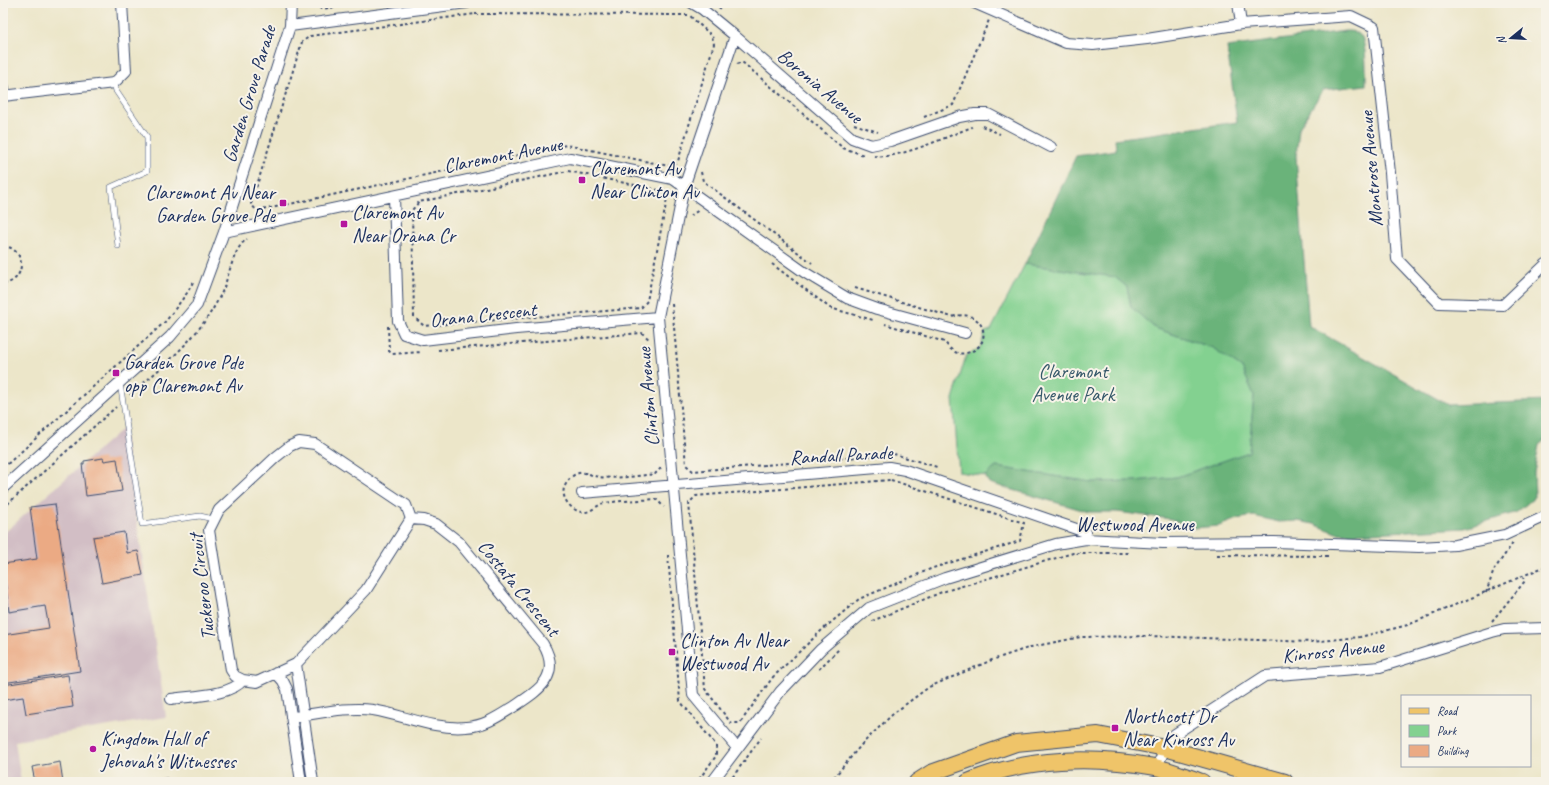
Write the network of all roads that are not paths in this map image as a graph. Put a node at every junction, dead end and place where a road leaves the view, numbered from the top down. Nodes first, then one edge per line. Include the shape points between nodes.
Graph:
1 (122, 3) edge
2 (291, 3) edge
3 (467, 3) edge
4 (692, 3) edge
5 (974, 3) edge
6 (1238, 3) edge
7 (1241, 24) junction
8 (290, 26) junction
9 (735, 36) junction
10 (114, 83) junction
11 (3, 85) edge
12 (5, 96) edge
13 (1051, 147) dead end
14 (684, 187) junction
15 (394, 196) junction
16 (224, 232) junction
17 (118, 246) dead end
18 (1546, 264) edge
19 (658, 317) junction
20 (966, 333) dead end
21 (120, 382) junction
22 (674, 487) junction
23 (3, 488) edge
24 (582, 493) dead end
25 (1546, 516) edge
26 (213, 519) junction
27 (411, 519) junction
28 (1086, 539) junction
29 (1546, 628) edge
30 (296, 664) junction
31 (276, 673) junction
32 (243, 680) junction
33 (171, 699) dead end
34 (304, 716) junction
35 (292, 717) junction
36 (736, 748) junction
37 (1165, 748) junction
38 (1156, 767) junction
39 (301, 782) edge
40 (313, 782) edge
41 (712, 782) edge
42 (917, 782) edge
43 (968, 782) edge
44 (1202, 782) edge
45 (1285, 782) edge

1 - 10 street via 126,71
2 - 8 street, Garden Grove Parade
3 - 8 street
4 - 9 street, Boronia Avenue
5 - 7 street via 1066,43 1093,45
6 - 7 street
7 - 18 street, Montrose Avenue via 1351,16 1374,27 1397,259 1438,303 1503,305
8 - 16 street, Garden Grove Parade
9 - 13 street, Boronia Avenue via 852,138 872,145 890,142 959,117 988,114
9 - 14 street, Clinton Avenue
10 - 12 street
10 - 17 lane via 147,137 147,171 111,187
11 - 12 street
14 - 15 street, Claremont Avenue via 673,179 570,158
14 - 19 street, Clinton Avenue
14 - 20 street, Claremont Avenue via 804,272 847,298 876,309
15 - 16 street, Claremont Avenue
15 - 19 street, Orana Crescent via 398,321 404,334 423,340
16 - 21 street, Garden Grove Parade via 197,305 170,337
19 - 22 street, Clinton Avenue
21 - 23 street, Garden Grove Parade
21 - 26 lane via 142,524 200,516
22 - 24 street, Randall Parade
22 - 28 street, Randall Parade via 889,467 905,470 1085,532
22 - 36 street, Clinton Avenue via 693,694
25 - 28 street, Westwood Avenue via 1505,535 1455,544 1419,547 1274,542 1163,543
26 - 27 street, Tuckeroo Circuit via 219,510 276,457 299,442 315,444 406,505
26 - 32 street, Tuckeroo Circuit via 209,530 224,636 231,670 235,676
27 - 30 street via 366,590
27 - 34 street, Costata Crescent via 436,524 458,542 543,644 550,661 546,681 541,688 498,717 484,724 466,727 448,727 371,710
28 - 36 street, Westwood Avenue via 1056,544 945,578 868,608 821,649 780,692
29 - 37 street, Kinross Avenue via 1504,629 1380,667 1265,676 1175,734
30 - 31 street
30 - 34 street
31 - 32 street via 257,682
31 - 35 street via 287,689
32 - 33 street via 239,686 229,690
34 - 35 street, Costata Crescent
34 - 40 street
35 - 39 street
36 - 41 street, Westwood Avenue
37 - 38 street, Kinross Avenue
37 - 42 main road via 1098,735 1016,743 931,773
37 - 45 main road
38 - 43 main road via 1093,760 1041,763 989,773
38 - 44 main road

